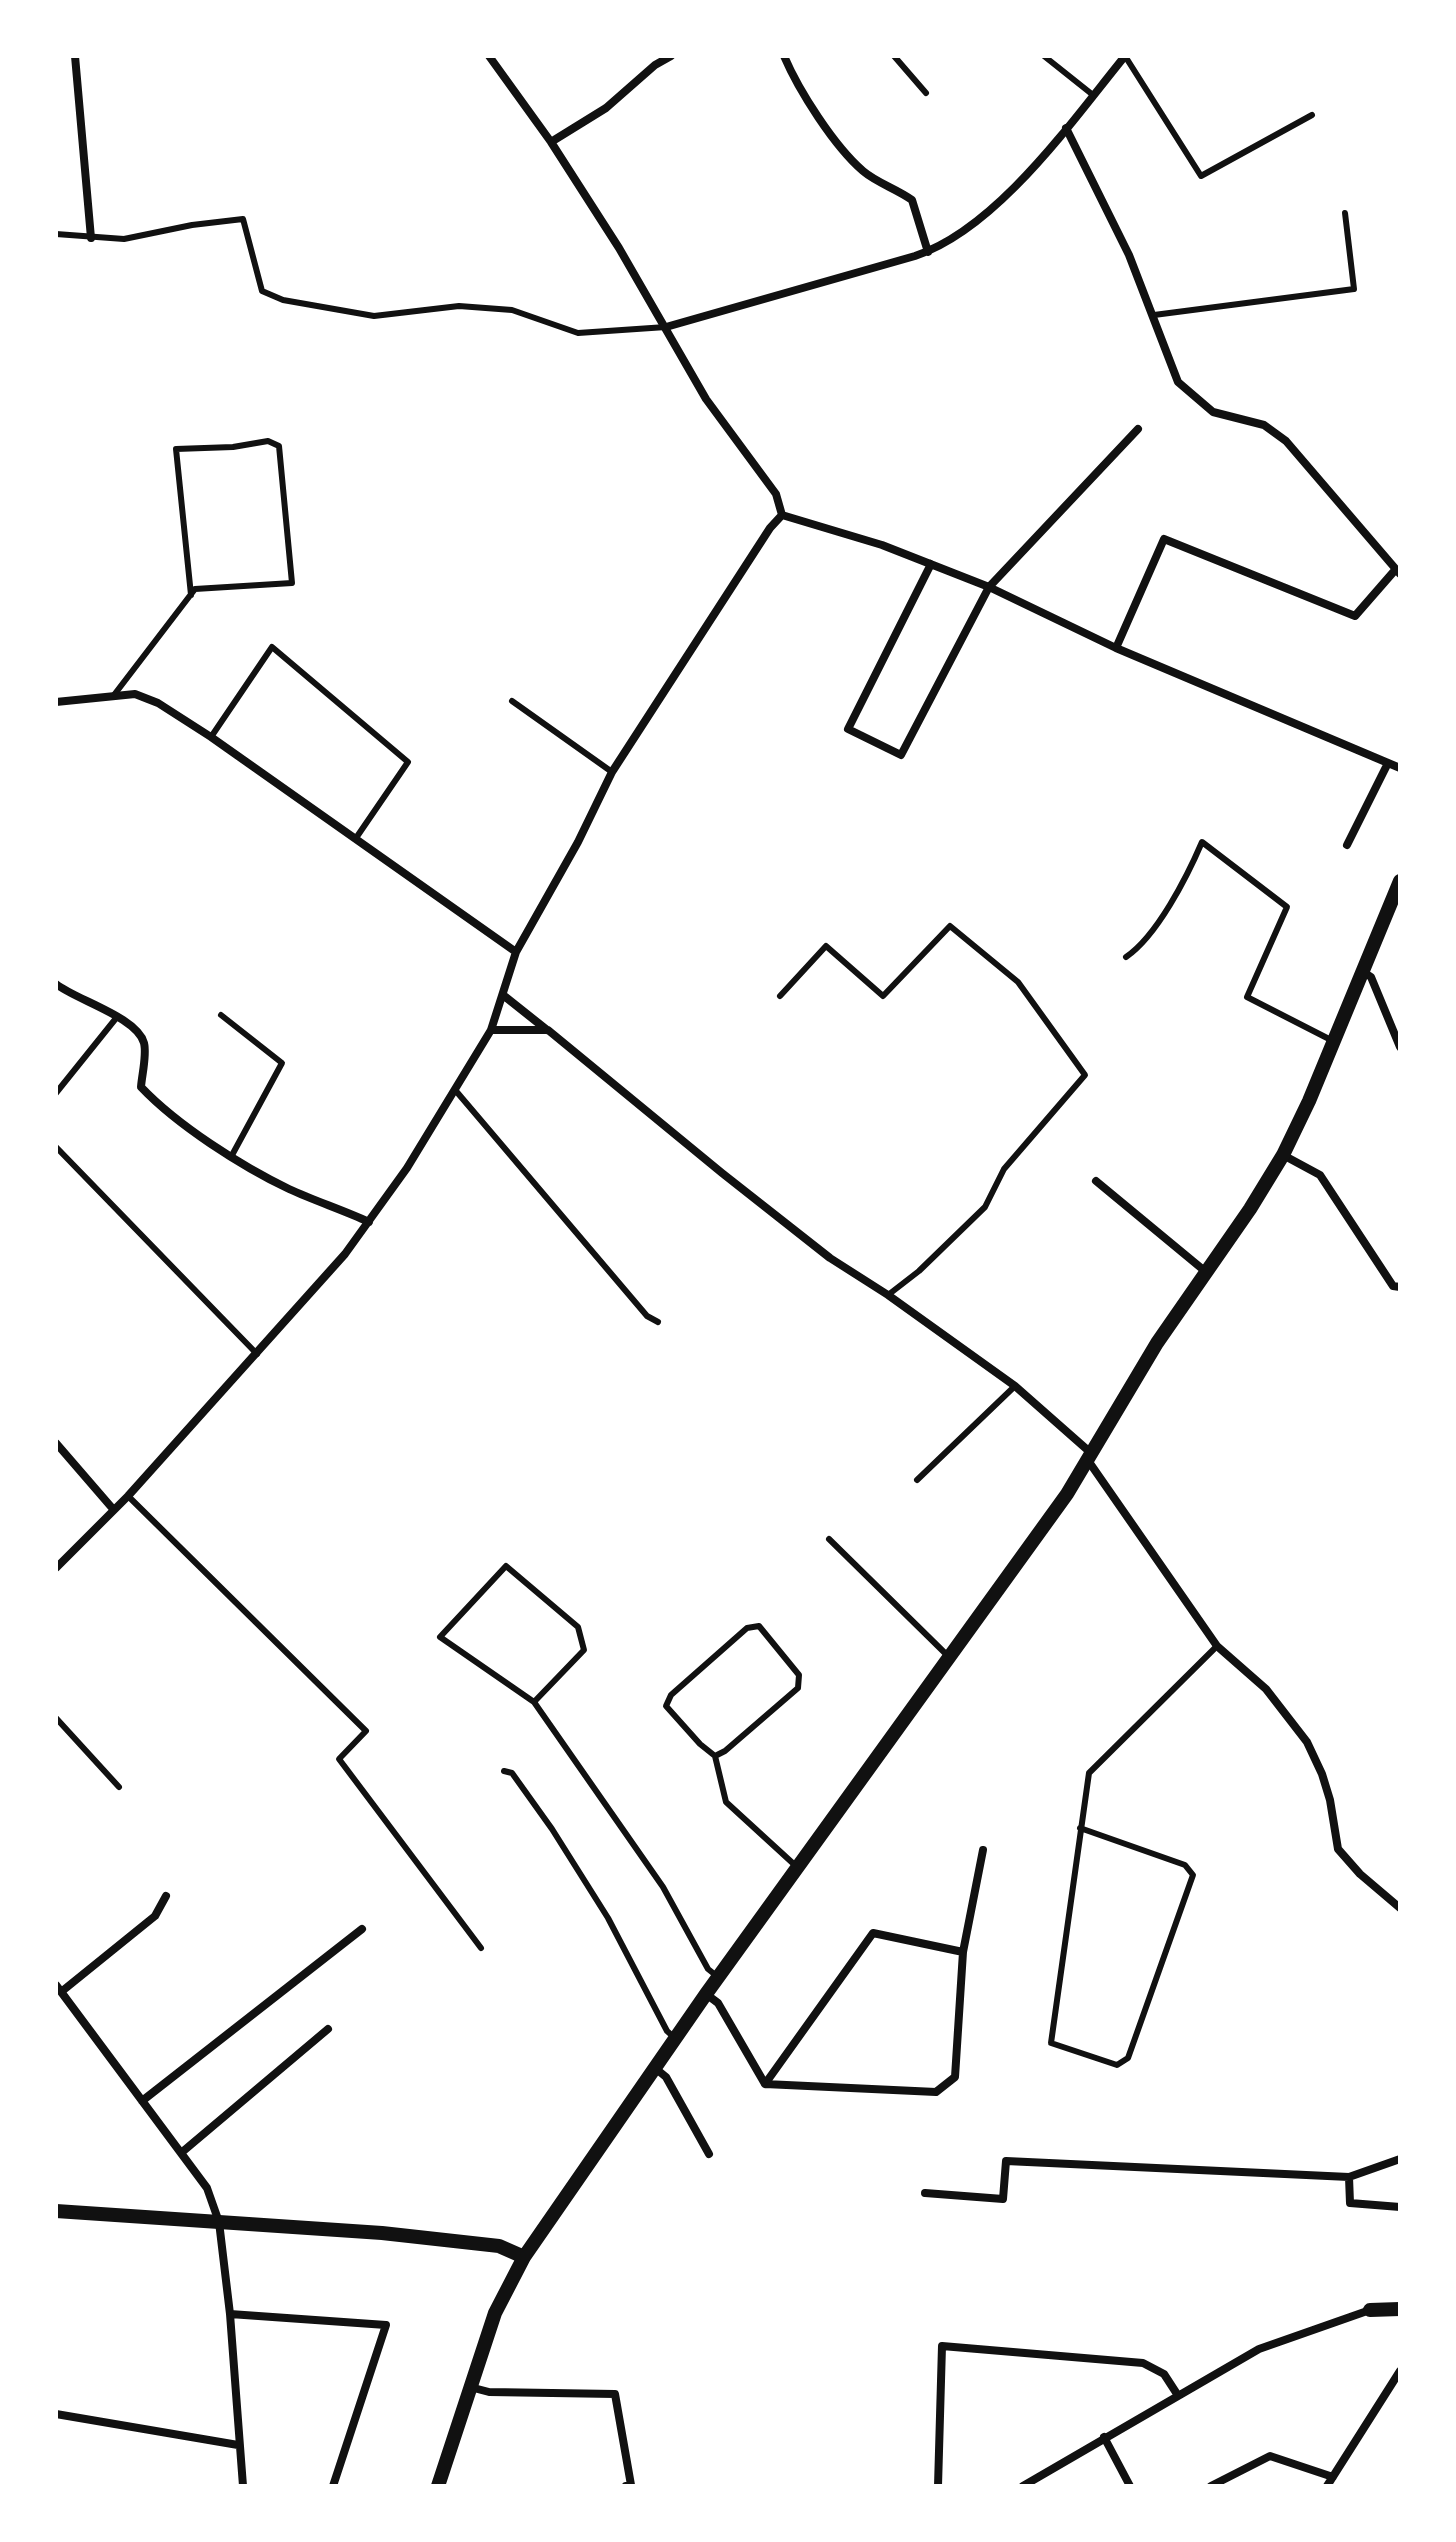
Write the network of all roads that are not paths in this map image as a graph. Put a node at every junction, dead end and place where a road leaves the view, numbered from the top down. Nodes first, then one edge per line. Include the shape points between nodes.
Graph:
1 (75, 56) edge
2 (489, 56) edge
3 (671, 56) edge
4 (784, 56) edge
5 (894, 56) edge
6 (1044, 56) edge
7 (1125, 56) edge
8 (926, 93) dead end
9 (1093, 95) junction
10 (1312, 115) dead end
11 (1066, 128) junction
12 (551, 142) junction
13 (1345, 213) dead end
14 (56, 234) edge
15 (91, 238) junction
16 (928, 252) junction
17 (1154, 315) junction
18 (666, 327) junction
19 (1138, 429) dead end
20 (782, 515) junction
21 (931, 564) junction
22 (1398, 572) edge
23 (989, 587) junction
24 (191, 595) junction
25 (1116, 648) junction
26 (114, 695) junction
27 (512, 701) dead end
28 (56, 702) edge
29 (211, 737) junction
30 (1388, 763) junction
31 (1400, 768) edge
32 (612, 772) junction
33 (356, 838) junction
34 (1347, 845) dead end
35 (1400, 881) edge
36 (516, 952) junction
37 (1126, 957) dead end
38 (1362, 971) junction
39 (56, 984) edge
40 (503, 995) junction
41 (780, 996) dead end
42 (221, 1015) dead end
43 (117, 1017) junction
44 (491, 1030) junction
45 (548, 1030) junction
46 (1333, 1041) junction
47 (1400, 1047) edge
48 (456, 1091) junction
49 (56, 1093) edge
50 (56, 1147) edge
51 (1283, 1155) junction
52 (231, 1157) junction
53 (1096, 1181) dead end
54 (369, 1222) junction
55 (1206, 1272) junction
56 (1400, 1287) edge
57 (888, 1295) junction
58 (658, 1322) dead end
59 (257, 1354) junction
60 (1015, 1386) junction
61 (56, 1443) edge
62 (1089, 1456) junction
63 (917, 1480) dead end
64 (128, 1496) junction
65 (113, 1509) junction
66 (829, 1539) dead end
67 (56, 1567) edge
68 (1217, 1646) junction
69 (949, 1657) junction
70 (534, 1702) junction
71 (56, 1718) edge
72 (715, 1756) junction
73 (504, 1771) dead end
74 (119, 1787) dead end
75 (1080, 1828) junction
76 (983, 1850) dead end
77 (797, 1867) junction
78 (166, 1896) dead end
79 (1400, 1908) edge
80 (362, 1929) dead end
81 (481, 1948) dead end
82 (963, 1952) junction
83 (718, 1977) junction
84 (59, 1989) edge
85 (706, 1994) junction
86 (328, 2029) dead end
87 (676, 2039) junction
88 (655, 2068) junction
89 (765, 2084) junction
90 (142, 2101) junction
91 (181, 2153) junction
92 (709, 2154) dead end
93 (1400, 2159) edge
94 (1349, 2177) junction
95 (925, 2193) dead end
96 (1400, 2207) edge
97 (56, 2211) edge
98 (219, 2222) junction
99 (524, 2257) junction
100 (1400, 2309) edge
101 (1370, 2310) joint
102 (230, 2314) junction
103 (1400, 2371) edge
104 (470, 2387) junction
105 (1177, 2394) junction
106 (56, 2414) edge
107 (1104, 2437) junction
108 (238, 2445) junction
109 (1333, 2477) junction
110 (243, 2486) edge
111 (333, 2486) edge
112 (438, 2486) edge
113 (626, 2486) edge
114 (938, 2486) edge
115 (1023, 2486) edge
116 (1130, 2486) edge
117 (1211, 2486) edge
118 (1327, 2486) edge

1 - 15 street
2 - 12 street
3 - 12 street via 606,108
4 - 16 street via 798,88 863,172 912,200
5 - 8 lane
6 - 9 lane
7 - 9 street
7 - 10 lane via 1201,176
9 - 11 street
11 - 16 street via 1002,198
11 - 17 street
12 - 18 street
13 - 17 lane via 1354,289
14 - 15 lane
15 - 18 lane via 124,239 243,219 262,291 283,300 374,316 459,306 512,310 578,333
16 - 18 street
17 - 22 street via 1178,382 1213,412 1264,425 1286,441
18 - 20 street via 706,399 776,494
19 - 23 street
20 - 21 street
20 - 32 street
21 - 23 street
21 - 23 street via 848,729 901,755
22 - 25 street via 1355,616 1164,539
23 - 25 street
24 - 24 lane via 176,449 268,441 279,446 292,583 195,589
24 - 26 lane
25 - 30 street
26 - 28 street
26 - 29 street via 135,694 158,703
27 - 32 lane
29 - 33 street
29 - 33 lane via 272,647 408,762
30 - 31 street
30 - 34 street
32 - 36 street
33 - 36 street
35 - 38 street
36 - 40 street
37 - 46 lane via 1141,947 1189,873 1202,842 1287,907 1247,997
38 - 46 street
38 - 47 street via 1371,977
39 - 43 street
40 - 44 street
40 - 45 street
41 - 57 lane via 826,946 883,996 950,926 1018,982 1085,1075 1004,1169 985,1207
42 - 52 lane via 282,1063
43 - 49 lane
43 - 52 street via 141,1035 145,1046 141,1087
44 - 45 street
44 - 48 street
45 - 57 street via 818,1248
46 - 51 street
48 - 54 street
48 - 58 lane via 647,1316
50 - 59 lane
51 - 55 street
51 - 56 street via 1320,1175 1393,1286
52 - 54 street via 289,1189
53 - 55 street
54 - 59 street
55 - 62 street
57 - 60 street
59 - 64 street
60 - 62 street
60 - 63 lane
61 - 65 street
62 - 68 street
62 - 69 street
64 - 65 street
64 - 81 lane via 366,1731 339,1759
65 - 67 street
66 - 69 lane
68 - 75 lane via 1089,1773
68 - 79 street via 1266,1689 1307,1742 1330,1800 1338,1849
69 - 77 street
70 - 70 lane via 440,1637 506,1566 578,1627 584,1650
70 - 83 lane via 663,1887 708,1969
71 - 74 lane
72 - 72 lane via 666,1706 671,1695 747,1628 759,1626 799,1675 798,1688
72 - 77 lane via 726,1802
73 - 87 lane via 512,1773 552,1829
75 - 75 lane via 1051,2043 1117,2065 1128,2058 1193,1875 1185,1865
76 - 82 street
77 - 83 street
78 - 84 street via 155,1916
80 - 90 street
82 - 89 street via 873,1933
82 - 89 street via 955,2077 936,2092
83 - 85 street
84 - 90 street
85 - 87 street
85 - 89 street via 718,2003
86 - 91 street
87 - 88 street
88 - 92 street via 666,2077
88 - 99 street
90 - 91 street
91 - 98 street via 207,2188
93 - 94 street
94 - 95 street via 1006,2161 1003,2199
94 - 96 street via 1350,2203
97 - 98 street
98 - 99 street via 499,2246
98 - 102 street
99 - 104 street via 495,2313
100 - 101 street
101 - 105 street via 1259,2349
102 - 108 street
102 - 111 street via 386,2325
103 - 109 street
104 - 112 street
104 - 113 street via 489,2392 615,2394 631,2485
105 - 107 street
105 - 114 street via 1164,2374 1143,2363 942,2346
106 - 108 street
107 - 115 street
107 - 116 street
108 - 110 street
109 - 117 street via 1270,2456
109 - 118 street

